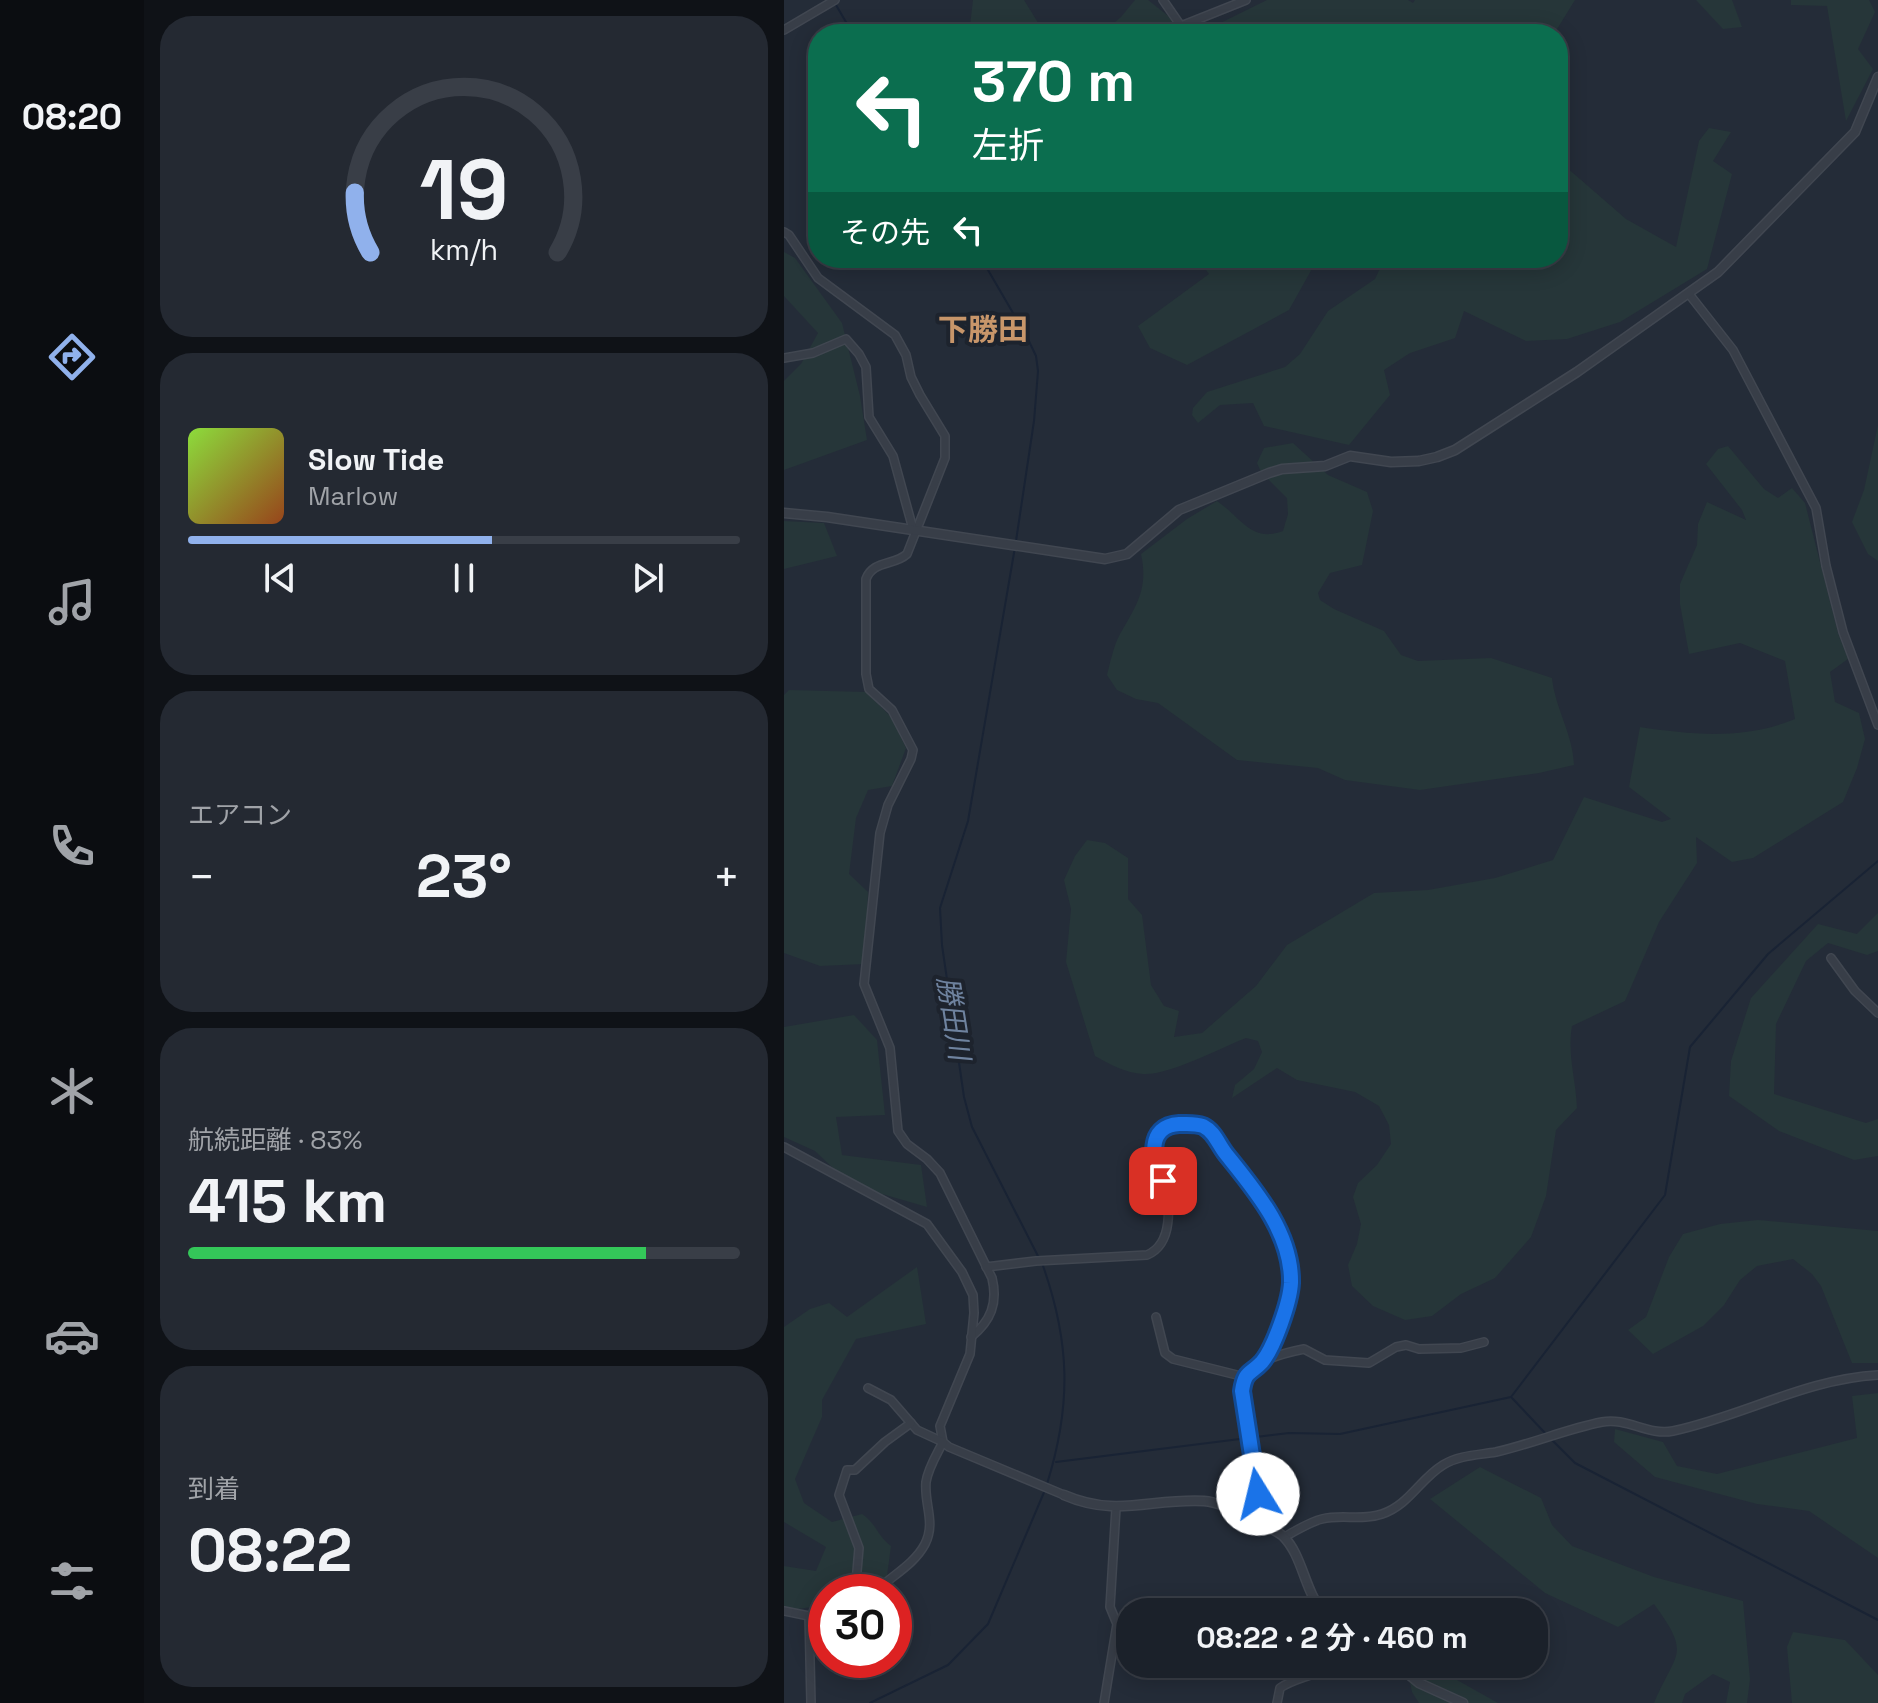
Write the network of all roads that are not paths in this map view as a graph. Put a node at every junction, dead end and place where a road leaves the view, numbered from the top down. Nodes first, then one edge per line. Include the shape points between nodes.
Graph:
1 (835, 0) edge
2 (1163, 0) edge
3 (1246, 0) edge
4 (1180, 24) edge
5 (1186, 24) edge
6 (784, 30) edge
7 (1878, 77) edge
8 (784, 232) edge
9 (808, 263) edge
10 (811, 268) edge
11 (1689, 294) junction
12 (784, 358) edge
13 (784, 513) edge
14 (915, 530) junction
15 (1878, 725) edge
16 (1831, 958) dead end
17 (1878, 1013) edge
18 (784, 1147) edge
19 (986, 1267) junction
20 (1156, 1317) dead end
21 (971, 1337) junction
22 (1484, 1342) dead end
23 (1262, 1363) junction
24 (1878, 1375) edge
25 (1245, 1377) junction
26 (868, 1388) dead end
27 (911, 1423) junction
28 (943, 1442) junction
29 (1064, 1495) joint
30 (1116, 1508) junction
31 (1248, 1518) junction
32 (1284, 1537) junction
33 (857, 1574) edge
34 (896, 1574) edge
35 (1314, 1598) edge
36 (784, 1611) edge
37 (808, 1616) edge
38 (810, 1678) edge
39 (1303, 1678) edge
40 (1413, 1678) edge
41 (811, 1703) edge
42 (1104, 1703) edge
43 (1277, 1703) edge
44 (1463, 1703) edge

1 - 6 street
2 - 4 street
3 - 5 street
7 - 11 street via 1855,132 1718,272
8 - 9 street
10 - 14 street via 895,335 911,377 945,436 945,458
11 - 14 street via 1455,450 1419,461 1350,456 1325,466 1269,473 1179,510 1116,558 1094,559
11 - 15 street via 1733,350 1816,508 1843,632
12 - 14 street via 846,339 859,354 866,367 869,417 893,456
13 - 14 street
14 - 19 street via 902,559 877,566 866,579 869,689 892,710 913,750 880,833 864,984 890,1048 898,1131 940,1173
16 - 17 street
18 - 21 street via 927,1224 973,1295
19 - 21 street via 994,1304 991,1316
19 - 23 street via 1155,1251 1168,1218 1167,1197 1152,1154 1155,1139 1171,1125 1204,1127 1277,1224 1289,1260 1287,1312
20 - 25 street via 1162,1348 1173,1359
21 - 28 street via 970,1354 940,1426
22 - 23 street via 1461,1348 1406,1345 1369,1363 1325,1360 1304,1349
23 - 25 street
24 - 32 street via 1831,1381 1669,1432 1604,1421 1461,1458 1444,1464 1384,1514 1322,1519
25 - 31 street via 1242,1391 1258,1494
26 - 27 street via 891,1400
27 - 28 street
27 - 33 street via 860,1467 847,1470 839,1495 859,1548
28 - 29 street
28 - 34 street via 926,1485 931,1518 925,1545
29 - 30 street
30 - 31 street via 1203,1501
30 - 42 street via 1110,1607 1117,1624
31 - 32 street
32 - 35 street
36 - 37 street
38 - 41 street
39 - 43 street via 1280,1688
40 - 44 street

